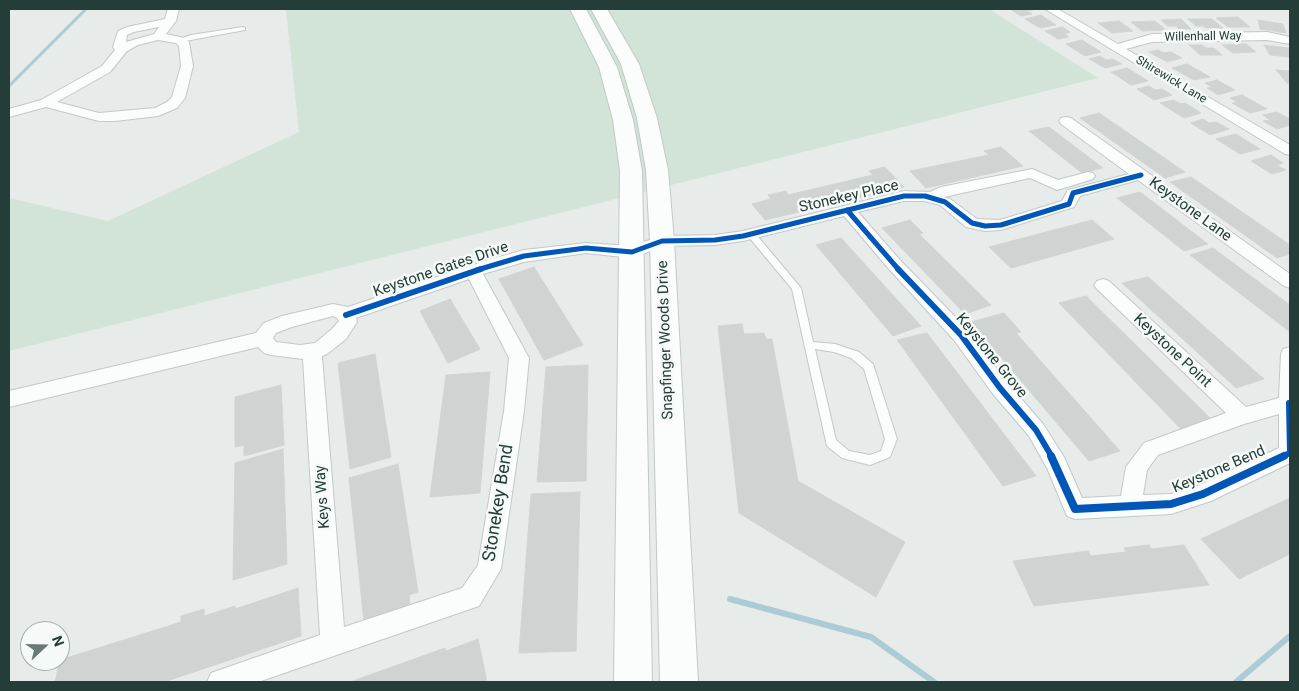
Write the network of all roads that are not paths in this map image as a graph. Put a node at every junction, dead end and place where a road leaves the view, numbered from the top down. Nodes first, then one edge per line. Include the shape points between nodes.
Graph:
1 (578, 9) edge
2 (599, 9) edge
3 (1051, 9) edge
4 (174, 12) edge
5 (243, 29) dead end
6 (158, 36) junction
7 (180, 40) junction
8 (1290, 40) edge
9 (1117, 48) junction
10 (122, 50) junction
11 (611, 50) junction
12 (46, 103) junction
13 (9, 113) edge
14 (1066, 121) dead end
15 (1290, 151) edge
16 (1127, 165) junction
17 (1141, 174) junction
18 (932, 198) junction
19 (846, 210) junction
20 (751, 234) junction
21 (662, 241) junction
22 (632, 252) junction
23 (473, 271) junction
24 (1290, 282) edge
25 (1103, 285) dead end
26 (346, 315) junction
27 (262, 340) junction
28 (810, 345) junction
29 (312, 350) junction
30 (1290, 354) edge
31 (9, 399) edge
32 (1289, 402) junction
33 (1242, 416) junction
34 (1130, 507) junction
35 (1075, 509) joint
36 (333, 643) junction
37 (220, 682) edge
38 (633, 682) edge
39 (679, 682) edge

1 - 11 main road, Snapfinger Woods Drive
2 - 11 main road, Snapfinger Woods Drive
3 - 9 street, Shirewick Lane
4 - 6 street
4 - 10 street via 130,28 122,34 119,47
5 - 7 lane
6 - 7 street
6 - 10 street via 134,42
7 - 12 street via 185,45 186,66 178,98 158,112 99,117
8 - 9 street, Willenhall Way via 1268,36 1152,38
9 - 15 street, Shirewick Lane
10 - 12 street via 106,69
11 - 21 main road, Snapfinger Woods Drive via 630,64 647,118 657,170
11 - 22 main road, Snapfinger Woods Drive via 608,67 624,120 631,171
12 - 13 street
14 - 16 street, Keystone Lane
16 - 17 street, Keystone Lane
16 - 18 street, Stonekey Place via 1057,185 1032,173 1018,175 941,192
17 - 18 street, Stonekey Place via 1073,192 1069,204 1002,225 972,223 945,202
17 - 24 street, Keystone Lane
18 - 19 street, Stonekey Place via 904,196
19 - 20 street, Stonekey Place
19 - 35 street, Keystone Grove via 961,335 1036,430 1056,464
20 - 21 street, Stonekey Place via 715,240
20 - 28 lane via 796,288
21 - 22 street, Keystone Gates Drive
21 - 39 main road, Snapfinger Woods Drive
22 - 23 street, Keystone Gates Drive via 586,248 562,250 524,256
22 - 38 main road, Snapfinger Woods Drive
23 - 26 street, Keystone Gates Drive
23 - 36 street, Stonekey Bend via 518,358 514,411 489,569 470,597
25 - 33 street, Keystone Point
26 - 27 street, Keystone Gates Drive via 334,310 288,321 270,328
26 - 29 street via 348,322 339,334 320,349
27 - 29 street via 271,348 300,352
27 - 31 street, Keystone Gates Drive
28 - 28 lane via 831,443 846,455 870,460 886,454 891,440 869,367 855,355
29 - 36 street, Keys Way
30 - 32 street, Keystone Bend
32 - 33 street
32 - 34 street, Keystone Bend via 1290,453 1204,494 1171,504
33 - 34 street via 1151,449 1137,467
34 - 35 street, Keystone Bend
36 - 37 street, Stonekey Bend

